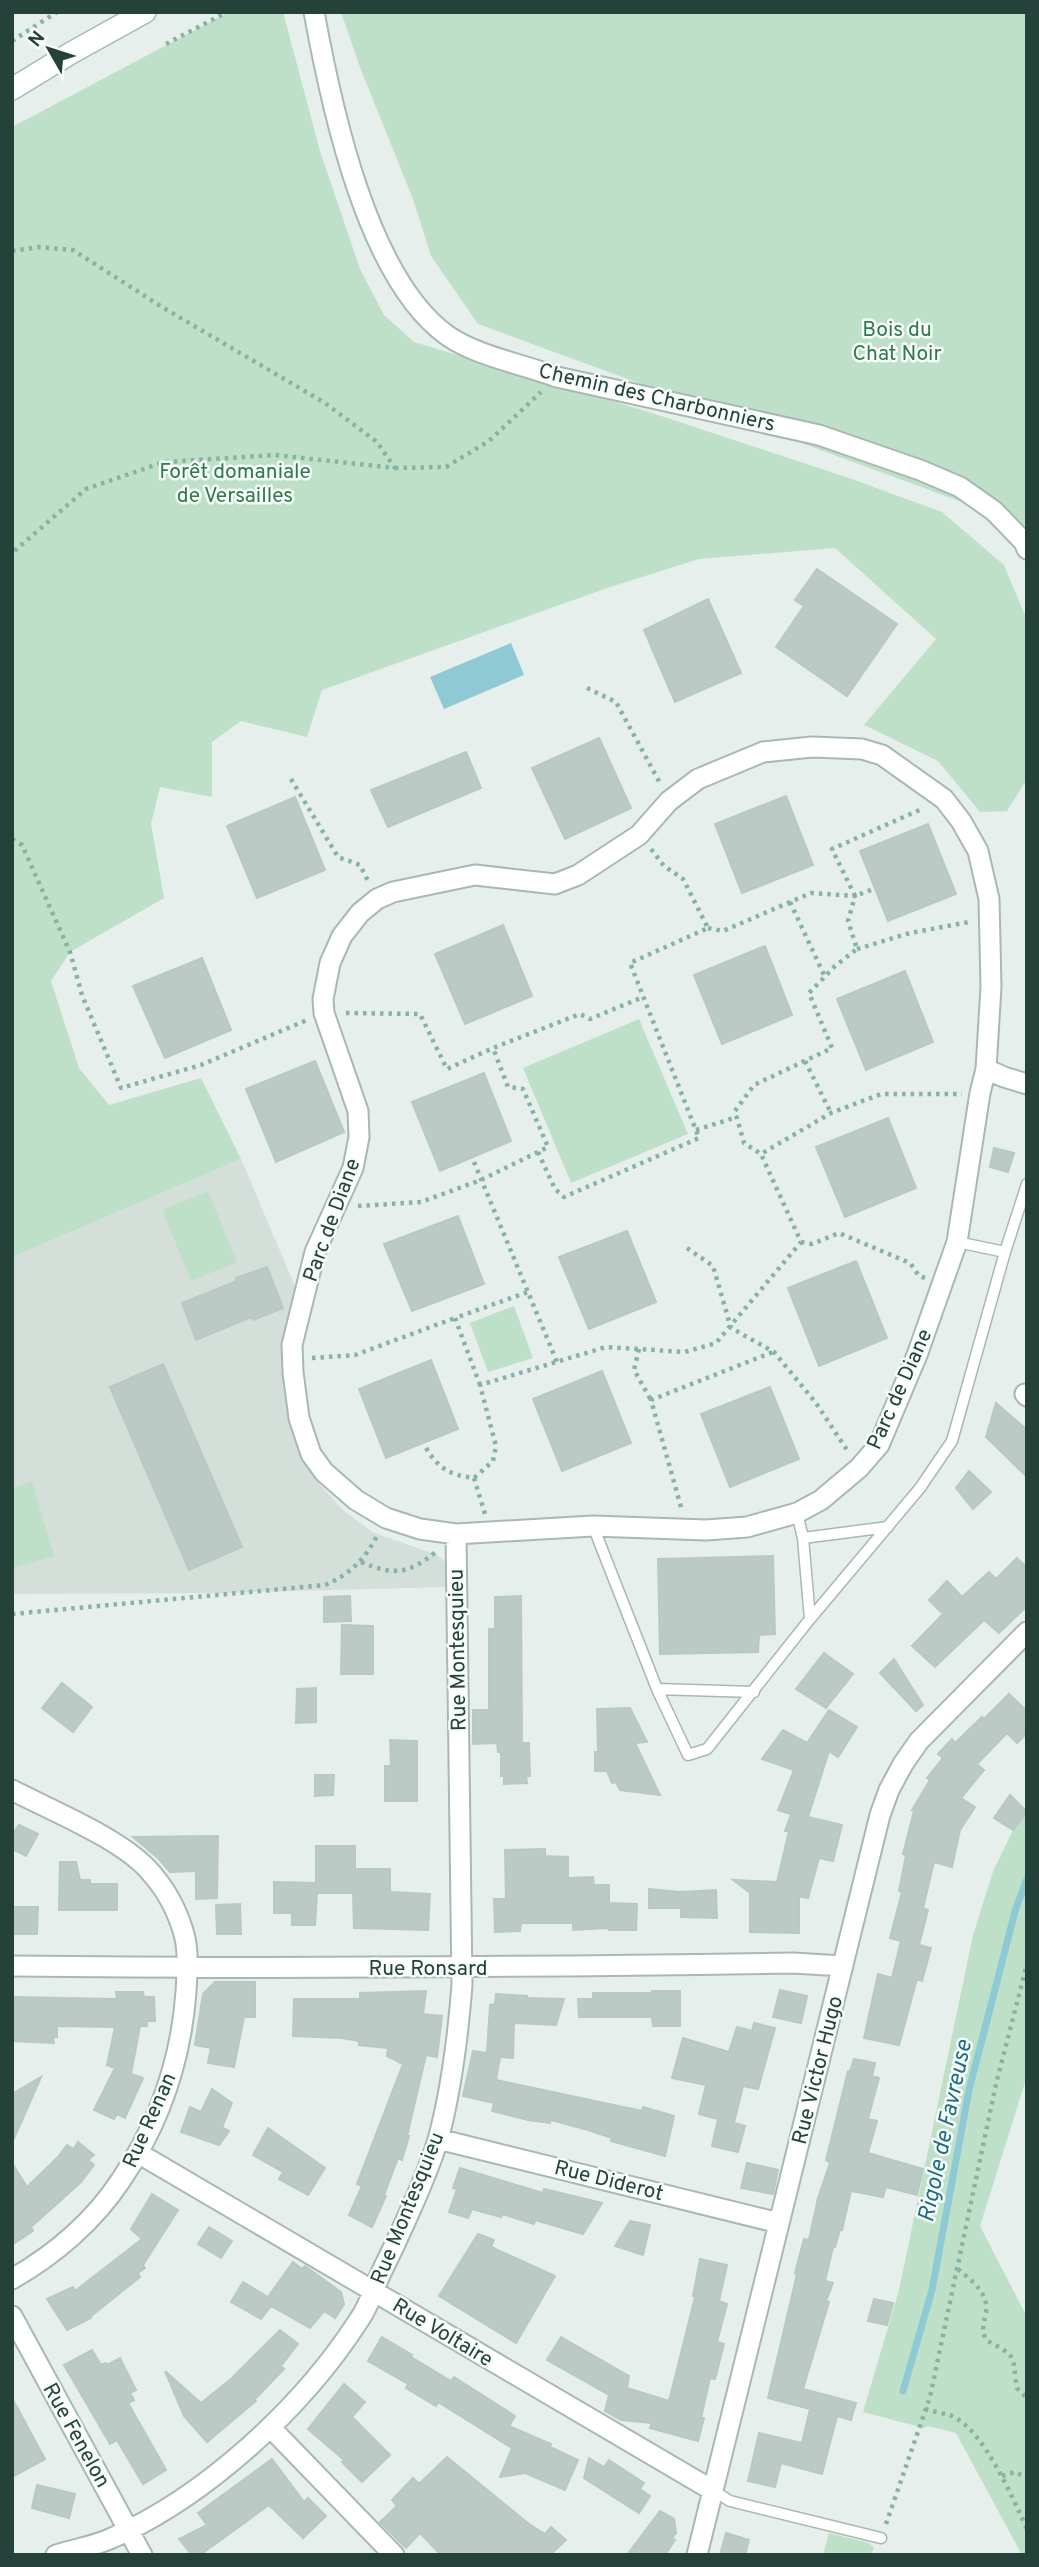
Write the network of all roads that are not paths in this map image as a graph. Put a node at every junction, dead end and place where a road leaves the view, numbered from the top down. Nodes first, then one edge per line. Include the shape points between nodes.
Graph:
1 (145, 12) edge
2 (314, 12) edge
3 (12, 89) edge
4 (1027, 549) edge
5 (986, 1069) junction
6 (1027, 1083) edge
7 (1027, 1184) edge
8 (957, 1242) junction
9 (1005, 1252) junction
10 (797, 1513) junction
11 (593, 1526) junction
12 (888, 1527) junction
13 (456, 1534) junction
14 (803, 1538) junction
15 (810, 1619) junction
16 (1027, 1632) edge
17 (657, 1689) junction
18 (754, 1692) junction
19 (12, 1790) edge
20 (12, 1966) edge
21 (843, 1966) junction
22 (187, 1968) junction
23 (461, 1968) junction
24 (438, 2139) junction
25 (138, 2152) junction
26 (779, 2223) junction
27 (12, 2279) edge
28 (374, 2291) junction
29 (12, 2316) edge
30 (270, 2427) junction
31 (712, 2490) junction
32 (128, 2530) junction
33 (881, 2538) road end
34 (56, 2555) edge
35 (142, 2555) edge
36 (394, 2555) edge
37 (696, 2555) edge

1 - 3 main road
2 - 4 street, Chemin des Charbonniers via 342,145 369,218 412,302 446,334 468,348 557,377 819,435 920,470 960,487 994,512
5 - 6 street
5 - 8 street, Parc de Diane
5 - 13 street, Parc de Diane via 991,987 989,899 978,851 944,799 882,755 862,749 812,747 763,752 698,779 669,801 639,835 578,875 555,884 475,876 393,892 360,913 342,936 330,963 323,999 330,1034 358,1111 359,1138 353,1168 315,1252 292,1345 299,1418 311,1454 356,1500 386,1518
7 - 9 lane
8 - 9 lane
8 - 10 street, Parc de Diane via 879,1445 821,1500
9 - 12 lane via 953,1441
10 - 11 street, Parc de Diane via 747,1527 706,1531
10 - 14 lane
11 - 13 street, Parc de Diane
11 - 17 lane
12 - 14 lane
12 - 15 lane
13 - 23 street, Rue Montesquieu
14 - 15 lane
15 - 18 lane
16 - 21 street, Rue Victor Hugo via 935,1723 902,1764 880,1815
17 - 18 lane
17 - 18 lane via 688,1755 707,1749
19 - 22 street, Rue Renan via 118,1845 152,1873 179,1919
20 - 22 street, Rue Ronsard
21 - 23 street, Rue Ronsard
21 - 26 street, Rue Victor Hugo
22 - 23 street, Rue Ronsard
22 - 25 street, Rue Renan via 180,2046 164,2097
23 - 24 street, Rue Montesquieu via 456,2054
24 - 26 street, Rue Diderot
24 - 28 street, Rue Montesquieu
25 - 27 street, Rue Renan via 121,2181 86,2222
25 - 28 street, Rue Voltaire
26 - 31 street, Rue Victor Hugo
28 - 30 street, Rue Montesquieu via 331,2360
28 - 31 street, Rue Voltaire
29 - 32 street, Rue Fenelon
30 - 32 street, Rue Montesquieu via 200,2487
30 - 36 street
31 - 33 lane via 730,2501
31 - 37 street, Rue Victor Hugo
32 - 34 street, Rue Montesquieu
32 - 35 street, Rue Fenelon

